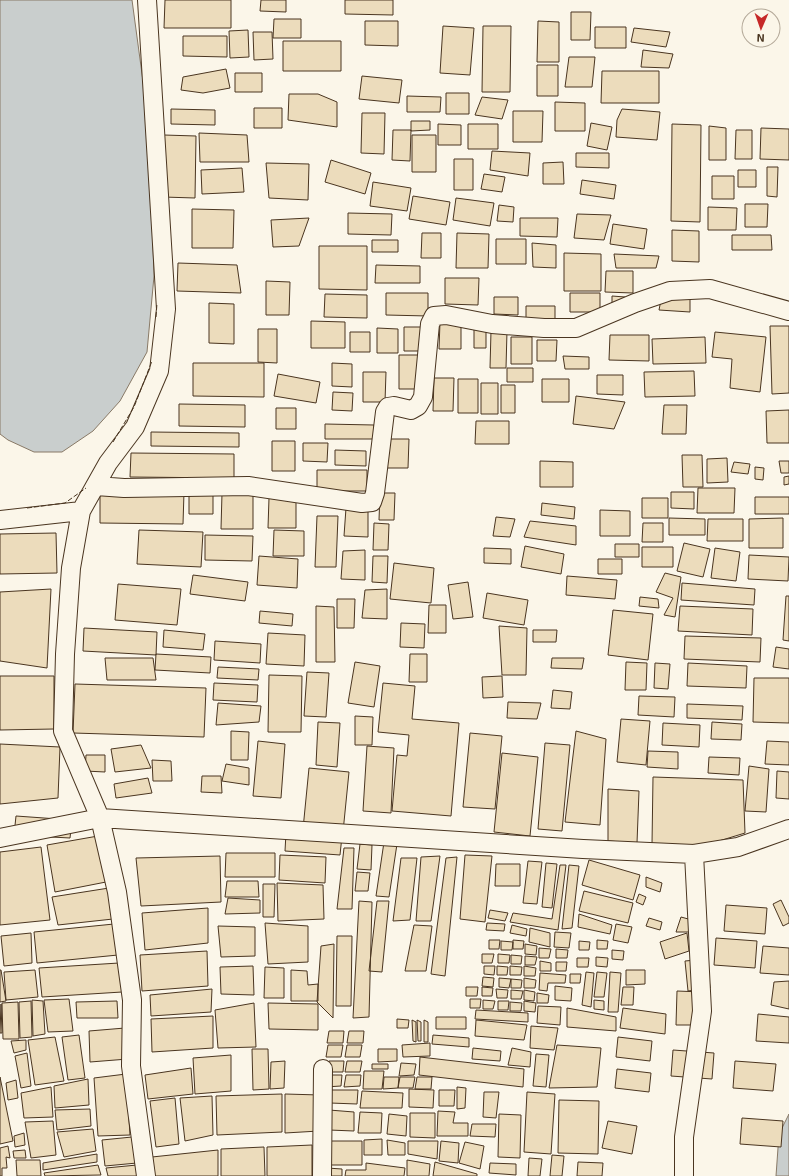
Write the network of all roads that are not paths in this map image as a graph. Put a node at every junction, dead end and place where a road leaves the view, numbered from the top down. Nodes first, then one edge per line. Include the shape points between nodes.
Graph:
1 (147, 0) edge
2 (789, 311) edge
3 (96, 486) junction
4 (81, 511) junction
5 (0, 520) edge
6 (100, 818) junction
7 (789, 829) edge
8 (0, 838) edge
9 (694, 854) junction
10 (322, 1068) dead end
11 (146, 1176) edge
12 (322, 1176) edge
13 (684, 1176) edge

1 - 3 street via 166,309 159,371 135,427 108,463
2 - 3 street via 710,289 670,291 576,328 492,324 446,315 434,316 430,324 423,397 418,406 411,410 394,406 388,407 385,412 372,502 362,503 248,486
3 - 4 street
4 - 5 street
4 - 6 street via 71,568 62,731
6 - 8 street
6 - 9 street
6 - 11 street via 117,892 132,1000 131,1066
7 - 9 street via 738,847
9 - 13 street via 702,1011 684,1137
10 - 12 street

